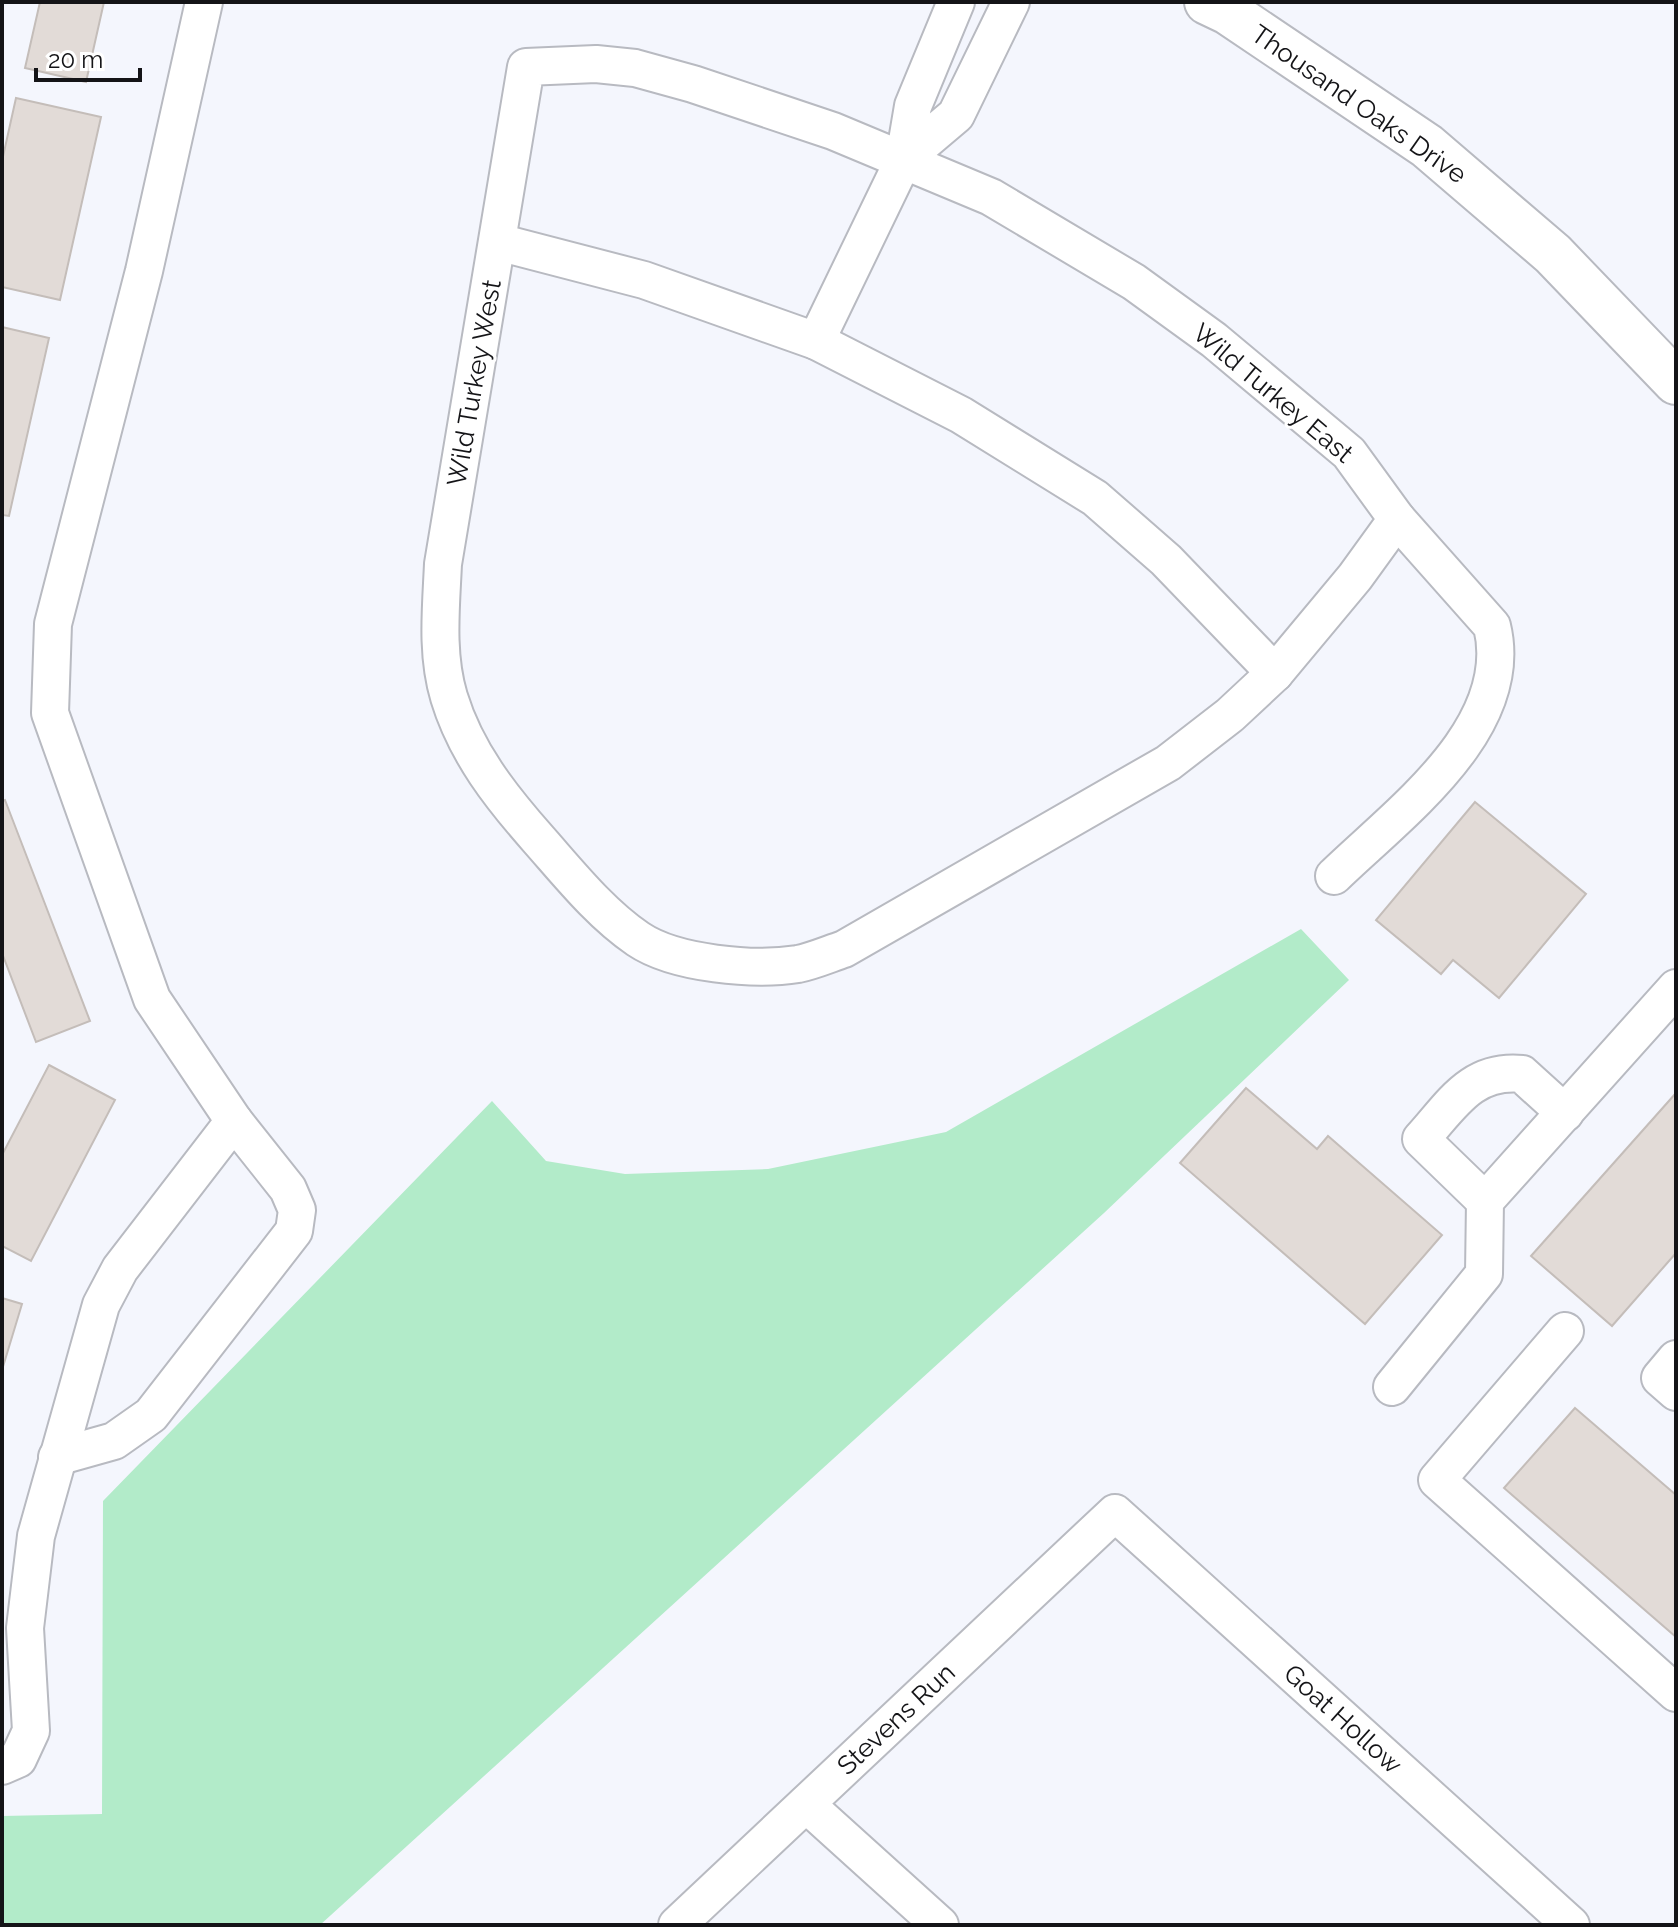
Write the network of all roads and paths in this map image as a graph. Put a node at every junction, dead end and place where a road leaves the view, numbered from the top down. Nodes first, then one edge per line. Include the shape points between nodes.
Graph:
1 (204, 2) edge
2 (956, 2) edge
3 (1011, 2) edge
4 (1207, 2) edge
5 (904, 159) junction
6 (498, 242) junction
7 (816, 341) junction
8 (1676, 382) edge
9 (1397, 519) junction
10 (1275, 673) junction
11 (1334, 876) dead end
12 (1676, 988) edge
13 (1565, 1113) junction
14 (234, 1121) junction
15 (1485, 1201) junction
16 (1565, 1331) dead end
17 (1676, 1359) edge
18 (1392, 1387) dead end
19 (1676, 1392) edge
20 (57, 1457) junction
21 (1115, 1513) joint
22 (1676, 1693) edge
23 (2, 1766) edge
24 (806, 1804) junction
25 (677, 1925) edge
26 (940, 1925) edge
27 (1571, 1925) edge

1 - 14 street via 144,271 53,624 50,713 152,999
2 - 5 street via 913,106
3 - 5 street via 956,115
4 - 8 main road, Thousand Oaks Drive via 1427,146 1553,254
5 - 6 street, Wild Turkey West via 819,126 635,68 526,67
5 - 7 street
5 - 9 street, Wild Turkey East via 991,197 1134,282 1214,340 1349,453
6 - 7 street via 644,280
6 - 10 street, Wild Turkey West via 443,564 440,632 450,698 495,791 583,890 639,940 721,964 798,964 844,949 1168,763
7 - 10 street via 961,415 1095,498 1166,560
9 - 10 street
9 - 11 street, Wild Turkey East via 1492,626 1497,646 1492,687 1466,744
12 - 13 street
13 - 15 street
13 - 15 street via 1522,1074 1503,1072 1470,1086 1421,1139
14 - 20 street via 120,1269 101,1305
14 - 20 street via 288,1189 297,1210 294,1231 151,1415 114,1441
15 - 18 street via 1484,1274
16 - 22 street via 1437,1480
17 - 19 street via 1660,1378
20 - 23 street via 36,1536 25,1628 31,1731 18,1759
21 - 24 street, Stevens Run
21 - 27 street, Goat Hollow
24 - 25 street, Stevens Run
24 - 26 street

